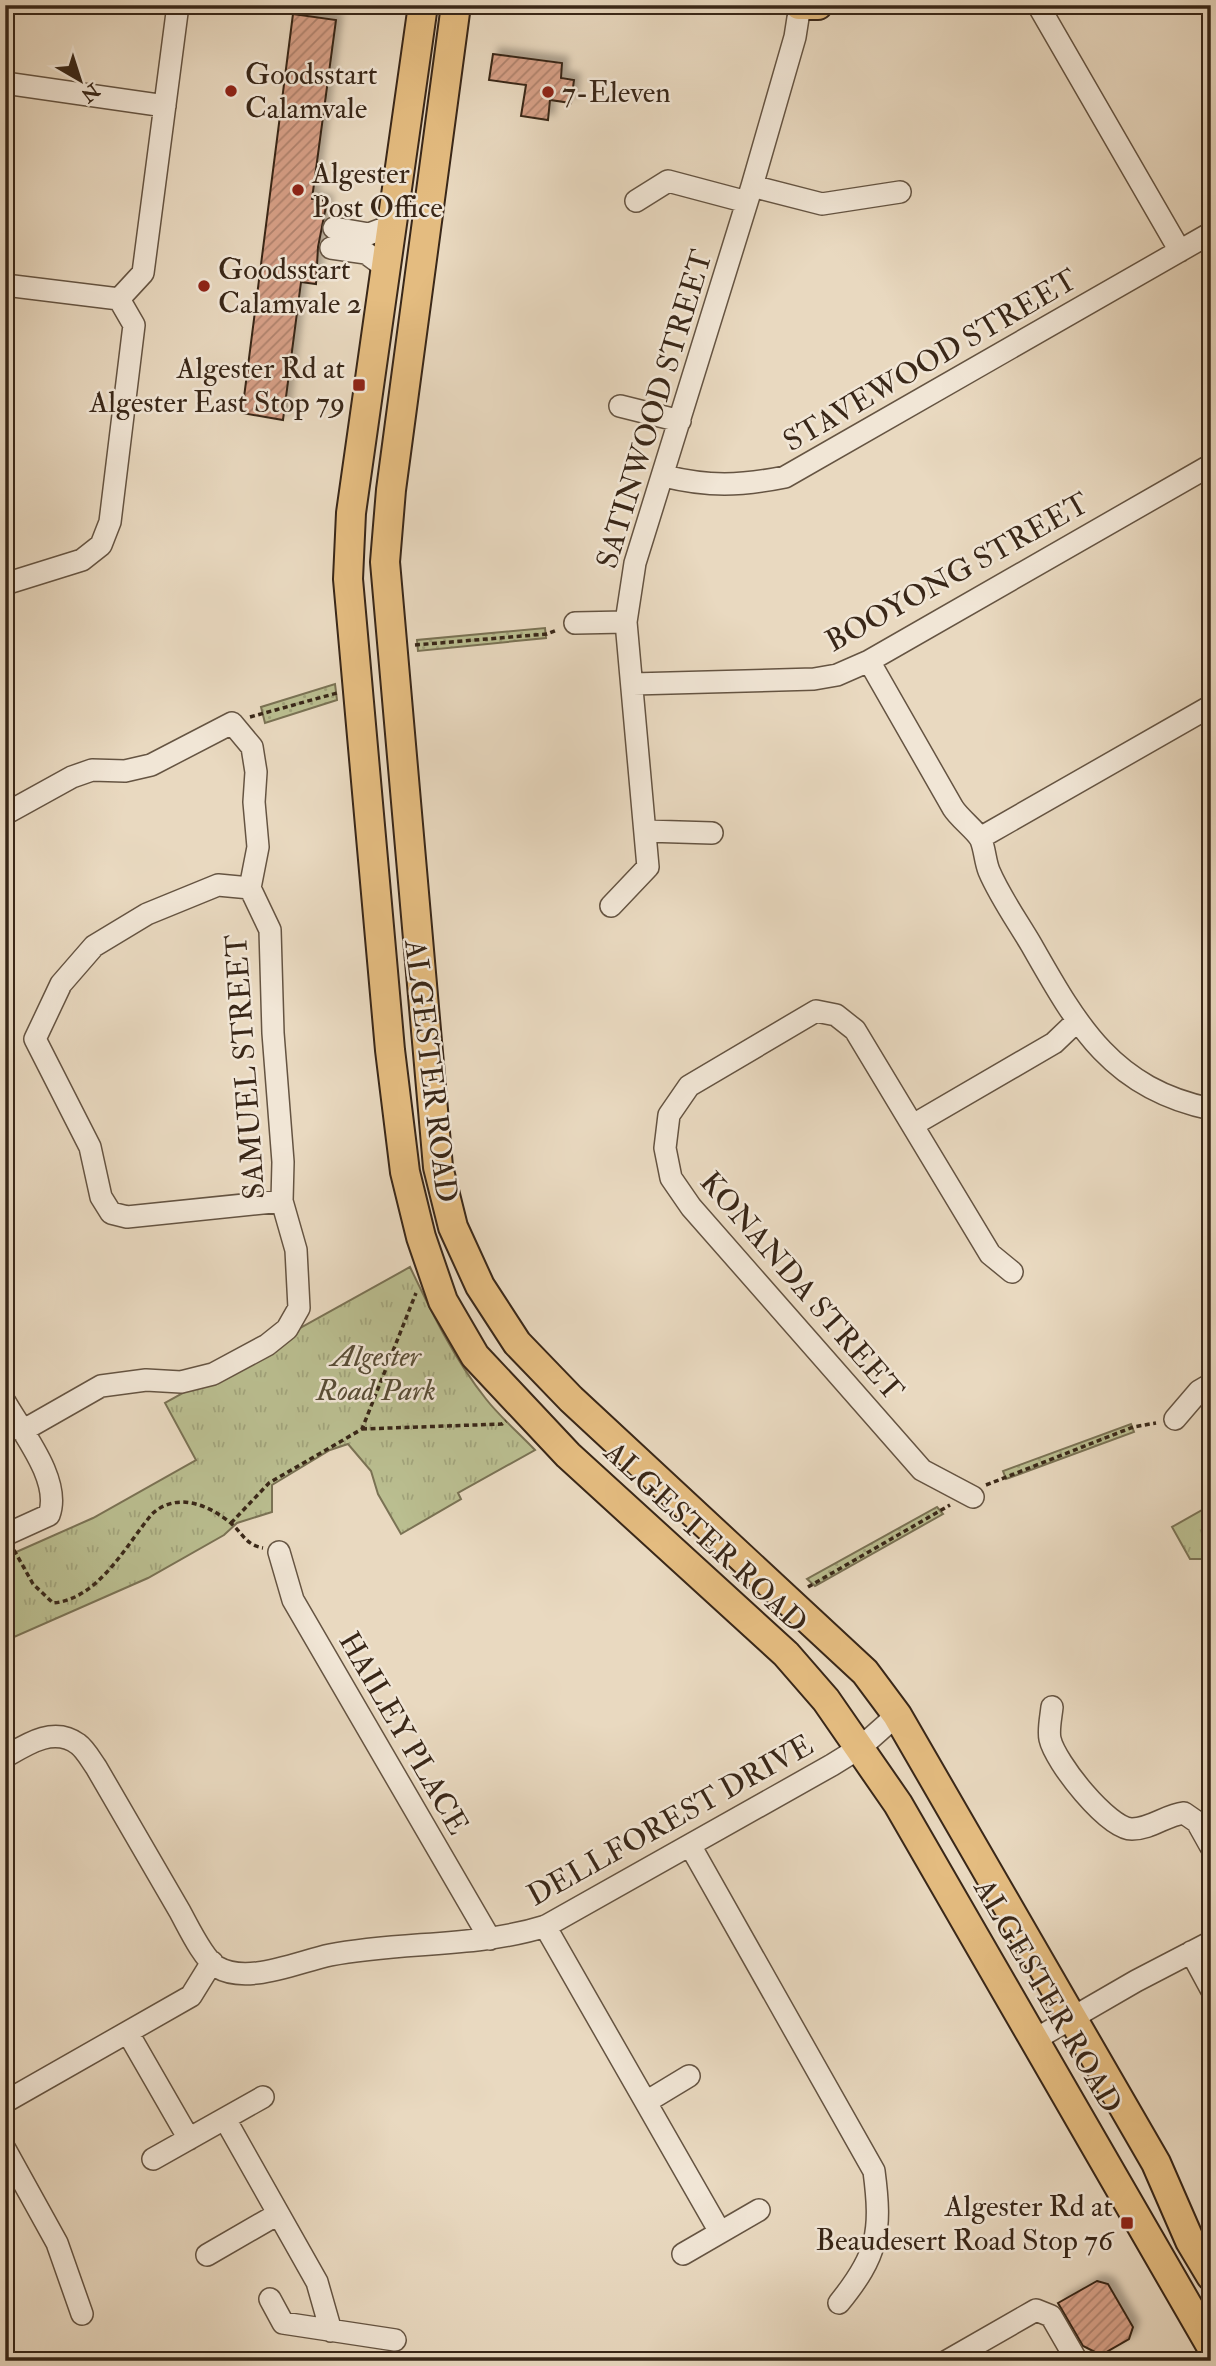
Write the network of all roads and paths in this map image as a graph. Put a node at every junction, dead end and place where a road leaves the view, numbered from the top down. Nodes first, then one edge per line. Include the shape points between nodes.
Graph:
1 (178, 5) edge
2 (423, 5) edge
3 (456, 5) edge
4 (800, 5) edge
5 (818, 5) edge
6 (1038, 5) edge
7 (5, 83) edge
8 (165, 106) junction
9 (900, 192) dead end
10 (749, 194) junction
11 (636, 201) dead end
12 (390, 226) junction
13 (1211, 233) edge
14 (1180, 251) junction
15 (384, 267) junction
16 (5, 285) edge
17 (119, 299) junction
18 (620, 406) dead end
19 (680, 421) junction
20 (1211, 465) edge
21 (664, 476) junction
22 (5, 584) edge
23 (626, 622) junction
24 (575, 623) joint
25 (392, 649) junction
26 (869, 661) junction
27 (633, 684) junction
28 (359, 690) junction
29 (1211, 706) edge
30 (232, 723) junction
31 (5, 814) edge
32 (646, 831) junction
33 (712, 833) dead end
34 (980, 838) junction
35 (250, 888) junction
36 (611, 906) dead end
37 (1076, 1023) junction
38 (1211, 1109) edge
39 (912, 1125) junction
40 (282, 1201) junction
41 (1012, 1272) dead end
42 (418, 1286) dead end
43 (1211, 1384) edge
44 (5, 1402) edge
45 (510, 1417) dead end
46 (1175, 1419) joint
47 (362, 1429) junction
48 (22, 1431) junction
49 (973, 1497) junction
50 (230, 1523) junction
51 (6, 1535) edge
52 (278, 1552) joint
53 (804, 1592) dead end
54 (1052, 1707) dead end
55 (897, 1715) junction
56 (861, 1747) junction
57 (5, 1757) edge
58 (691, 1847) junction
59 (1211, 1847) edge
60 (545, 1926) junction
61 (490, 1939) junction
62 (1211, 1942) edge
63 (1191, 1952) junction
64 (212, 1962) junction
65 (1211, 1989) edge
66 (1073, 2018) junction
67 (128, 2033) junction
68 (1034, 2040) junction
69 (690, 2076) dead end
70 (263, 2097) dead end
71 (5, 2102) edge
72 (646, 2102) junction
73 (225, 2119) junction
74 (189, 2139) junction
75 (5, 2150) edge
76 (153, 2160) dead end
77 (759, 2210) dead end
78 (278, 2214) junction
79 (720, 2232) junction
80 (683, 2253) dead end
81 (206, 2255) dead end
82 (1211, 2276) edge
83 (270, 2299) dead end
84 (839, 2304) dead end
85 (82, 2314) dead end
86 (331, 2331) junction
87 (395, 2340) dead end
88 (1211, 2346) edge
89 (951, 2359) edge
90 (1077, 2361) edge

1 - 8 street
2 - 12 main road, ALGESTER ROAD
3 - 25 main road, ALGESTER ROAD via 391,490 385,562
4 - 5 main road
4 - 10 street, SATINWOOD STREET via 795,37
6 - 14 street
7 - 8 street
8 - 17 street via 143,273
9 - 10 street via 822,204
10 - 11 street via 668,181
10 - 19 street, SATINWOOD STREET
12 - 15 main road, ALGESTER ROAD
12 - 15 street via 369,234 332,238
13 - 14 street, STAVEWOOD STREET
14 - 21 street, STAVEWOOD STREET via 785,477 701,485
15 - 28 main road, ALGESTER ROAD via 351,526 348,579
16 - 17 street
17 - 22 street via 134,325 110,522 101,545 82,559
18 - 19 street
19 - 21 street, SATINWOOD STREET
20 - 26 street, BOOYONG STREET
21 - 23 street, SATINWOOD STREET via 635,563
23 - 24 street
23 - 27 street, SATINWOOD STREET
24 - 25 path via 547,634
25 - 55 main road, ALGESTER ROAD via 438,1167 453,1227 480,1286 526,1352 571,1399 865,1672
26 - 27 street, BOOYONG STREET via 814,679
26 - 34 street via 958,816
27 - 32 street, SATINWOOD STREET
28 - 30 path
28 - 56 main road, ALGESTER ROAD via 405,1172 443,1301 475,1356 568,1455 786,1654
29 - 34 street
30 - 31 street via 150,765 125,771 92,770 72,777
30 - 35 street via 251,747 256,772 258,847
32 - 33 street
32 - 36 street, SATINWOOD STREET via 649,867
34 - 37 street via 990,873
35 - 40 street, SAMUEL STREET via 270,930
35 - 40 street via 218,885 147,915 94,946 61,984 35,1039 90,1147 101,1197 111,1213 127,1217
37 - 38 street via 1101,1054 1143,1086
37 - 39 street via 1054,1044
39 - 41 street via 990,1254
39 - 49 street, KONANDA STREET via 855,1031 835,1016 816,1011 689,1086 669,1115 665,1148 671,1178 691,1207 922,1470
40 - 48 street, SAMUEL STREET via 296,1250 299,1308 287,1329 213,1374 181,1382 146,1380 102,1386
42 - 47 path
43 - 46 street
44 - 48 street
45 - 47 path via 502,1424
46 - 49 path via 1133,1427 990,1481
47 - 50 path via 269,1483
48 - 51 street via 52,1485 54,1502 49,1514
49 - 53 path via 950,1505 812,1583
50 - 51 path via 198,1504 174,1501 162,1506 101,1577 64,1602 53,1603 33,1584
50 - 52 path via 250,1546
52 - 61 street, HAILEY PLACE via 293,1600
54 - 59 street via 1050,1738 1056,1755 1106,1817 1132,1829 1184,1813 1197,1822
55 - 56 street, DELLFOREST DRIVE
55 - 66 main road, ALGESTER ROAD
56 - 58 street, DELLFOREST DRIVE
56 - 68 main road, ALGESTER ROAD
57 - 64 street via 32,1741 52,1736 78,1744
58 - 60 street, DELLFOREST DRIVE
58 - 84 street via 874,2171 879,2207 876,2242 862,2275
60 - 61 street, DELLFOREST DRIVE
60 - 72 street
61 - 64 street, DELLFOREST DRIVE via 335,1954 261,1974 240,1975
62 - 63 street
63 - 65 street
63 - 66 street
64 - 67 street via 191,1996
66 - 68 street
66 - 82 main road, ALGESTER ROAD via 1156,2163 1190,2241
67 - 71 street
67 - 74 street
68 - 88 main road, ALGESTER ROAD
69 - 72 street
70 - 73 street
72 - 79 street
73 - 74 street
73 - 78 street
74 - 76 street
75 - 85 street via 57,2243
77 - 79 street
78 - 81 street
78 - 86 street via 317,2282
79 - 80 street
83 - 86 street via 283,2323
86 - 87 street
89 - 90 street via 1049,2303

